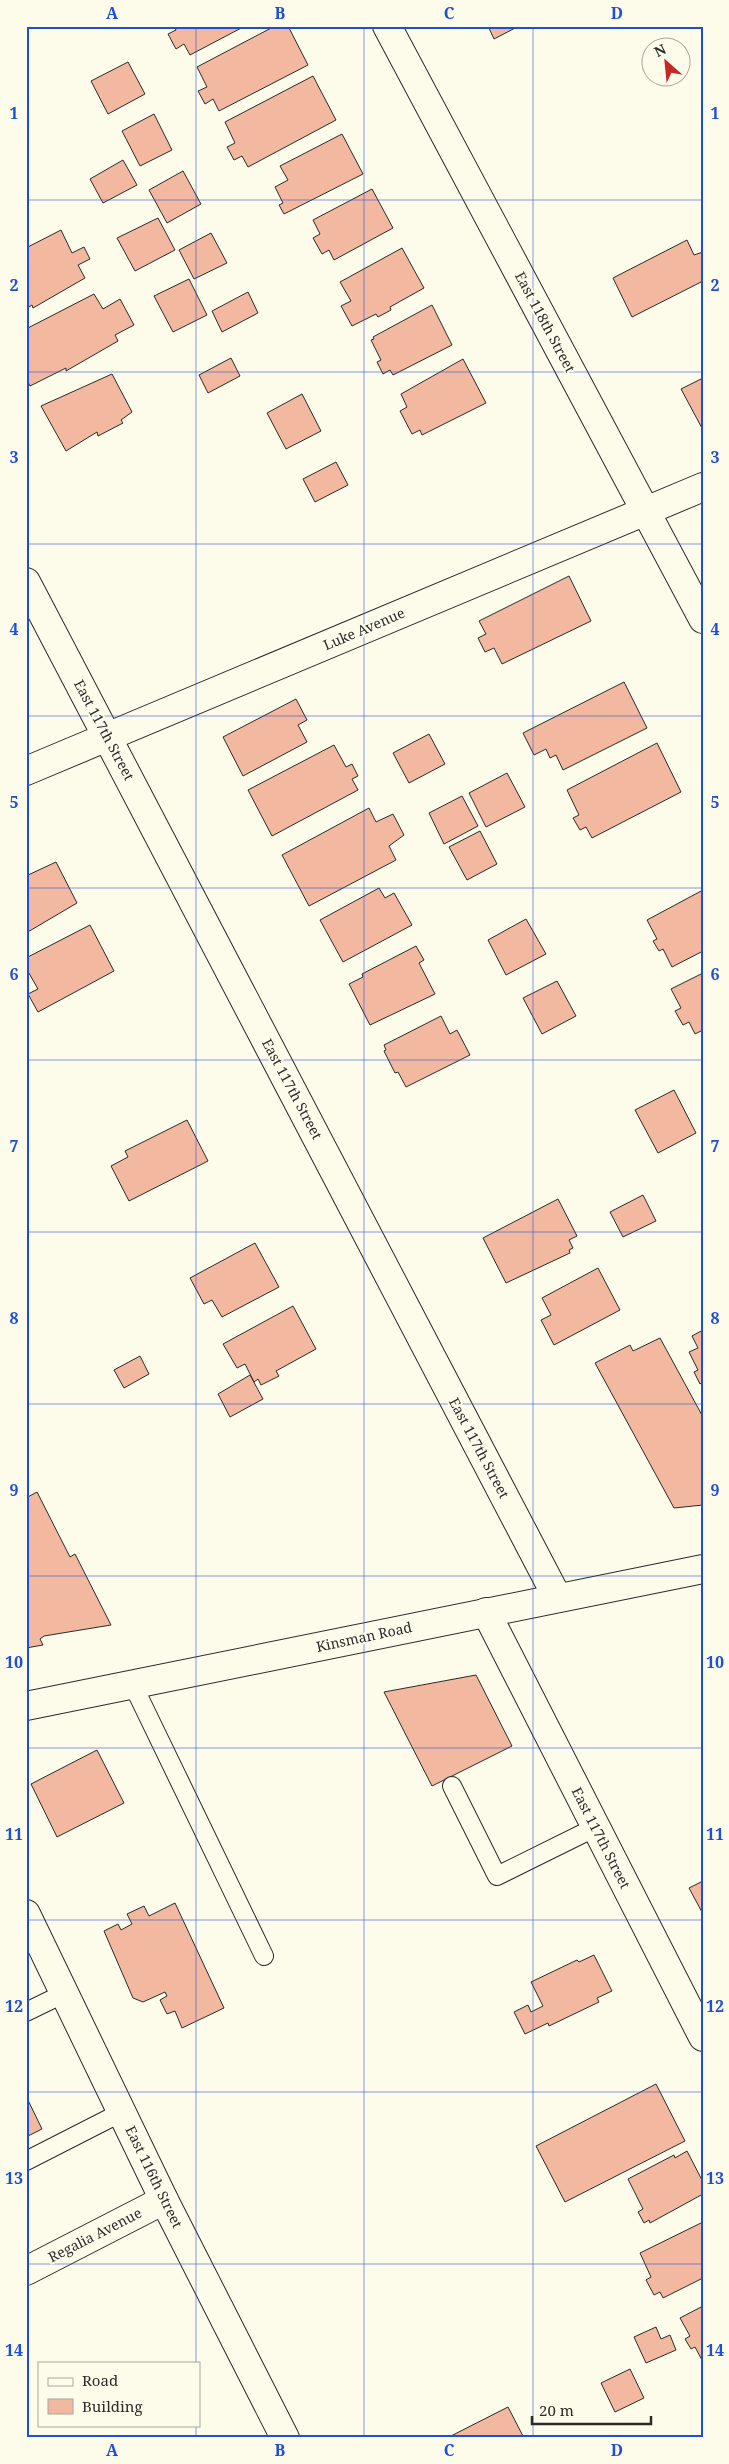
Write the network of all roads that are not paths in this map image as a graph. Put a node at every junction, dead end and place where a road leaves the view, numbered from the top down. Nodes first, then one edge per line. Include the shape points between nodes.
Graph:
1 (388, 26) edge
2 (703, 486) edge
3 (645, 511) junction
4 (26, 582) edge
5 (703, 619) edge
6 (107, 735) junction
7 (26, 770) edge
8 (703, 1569) edge
9 (557, 1597) junction
10 (486, 1612) junction
11 (133, 1684) junction
12 (26, 1706) edge
13 (452, 1786) dead end
14 (596, 1827) junction
15 (30, 1932) edge
16 (264, 1956) dead end
17 (65, 1993) junction
18 (26, 2012) edge
19 (703, 2037) edge
20 (122, 2112) junction
21 (26, 2160) edge
22 (164, 2200) junction
23 (26, 2270) edge
24 (285, 2438) edge

1 - 3 street, East 118th Street
2 - 3 street, Luke Avenue
3 - 5 street, East 118th Street
3 - 6 street, Luke Avenue
4 - 6 street, East 117th Street
6 - 7 street, Luke Avenue
6 - 9 street, East 117th Street
8 - 9 street, Kinsman Road
9 - 10 street, Kinsman Road
10 - 11 street, Kinsman Road
10 - 14 street, East 117th Street
11 - 12 street, Kinsman Road
11 - 16 lane
13 - 14 lane via 497,1876
14 - 19 street, East 117th Street
15 - 17 street, East 116th Street
17 - 18 lane
17 - 20 street, East 116th Street
20 - 21 lane
20 - 22 street, East 116th Street
22 - 23 street, Regalia Avenue
22 - 24 street, East 116th Street

